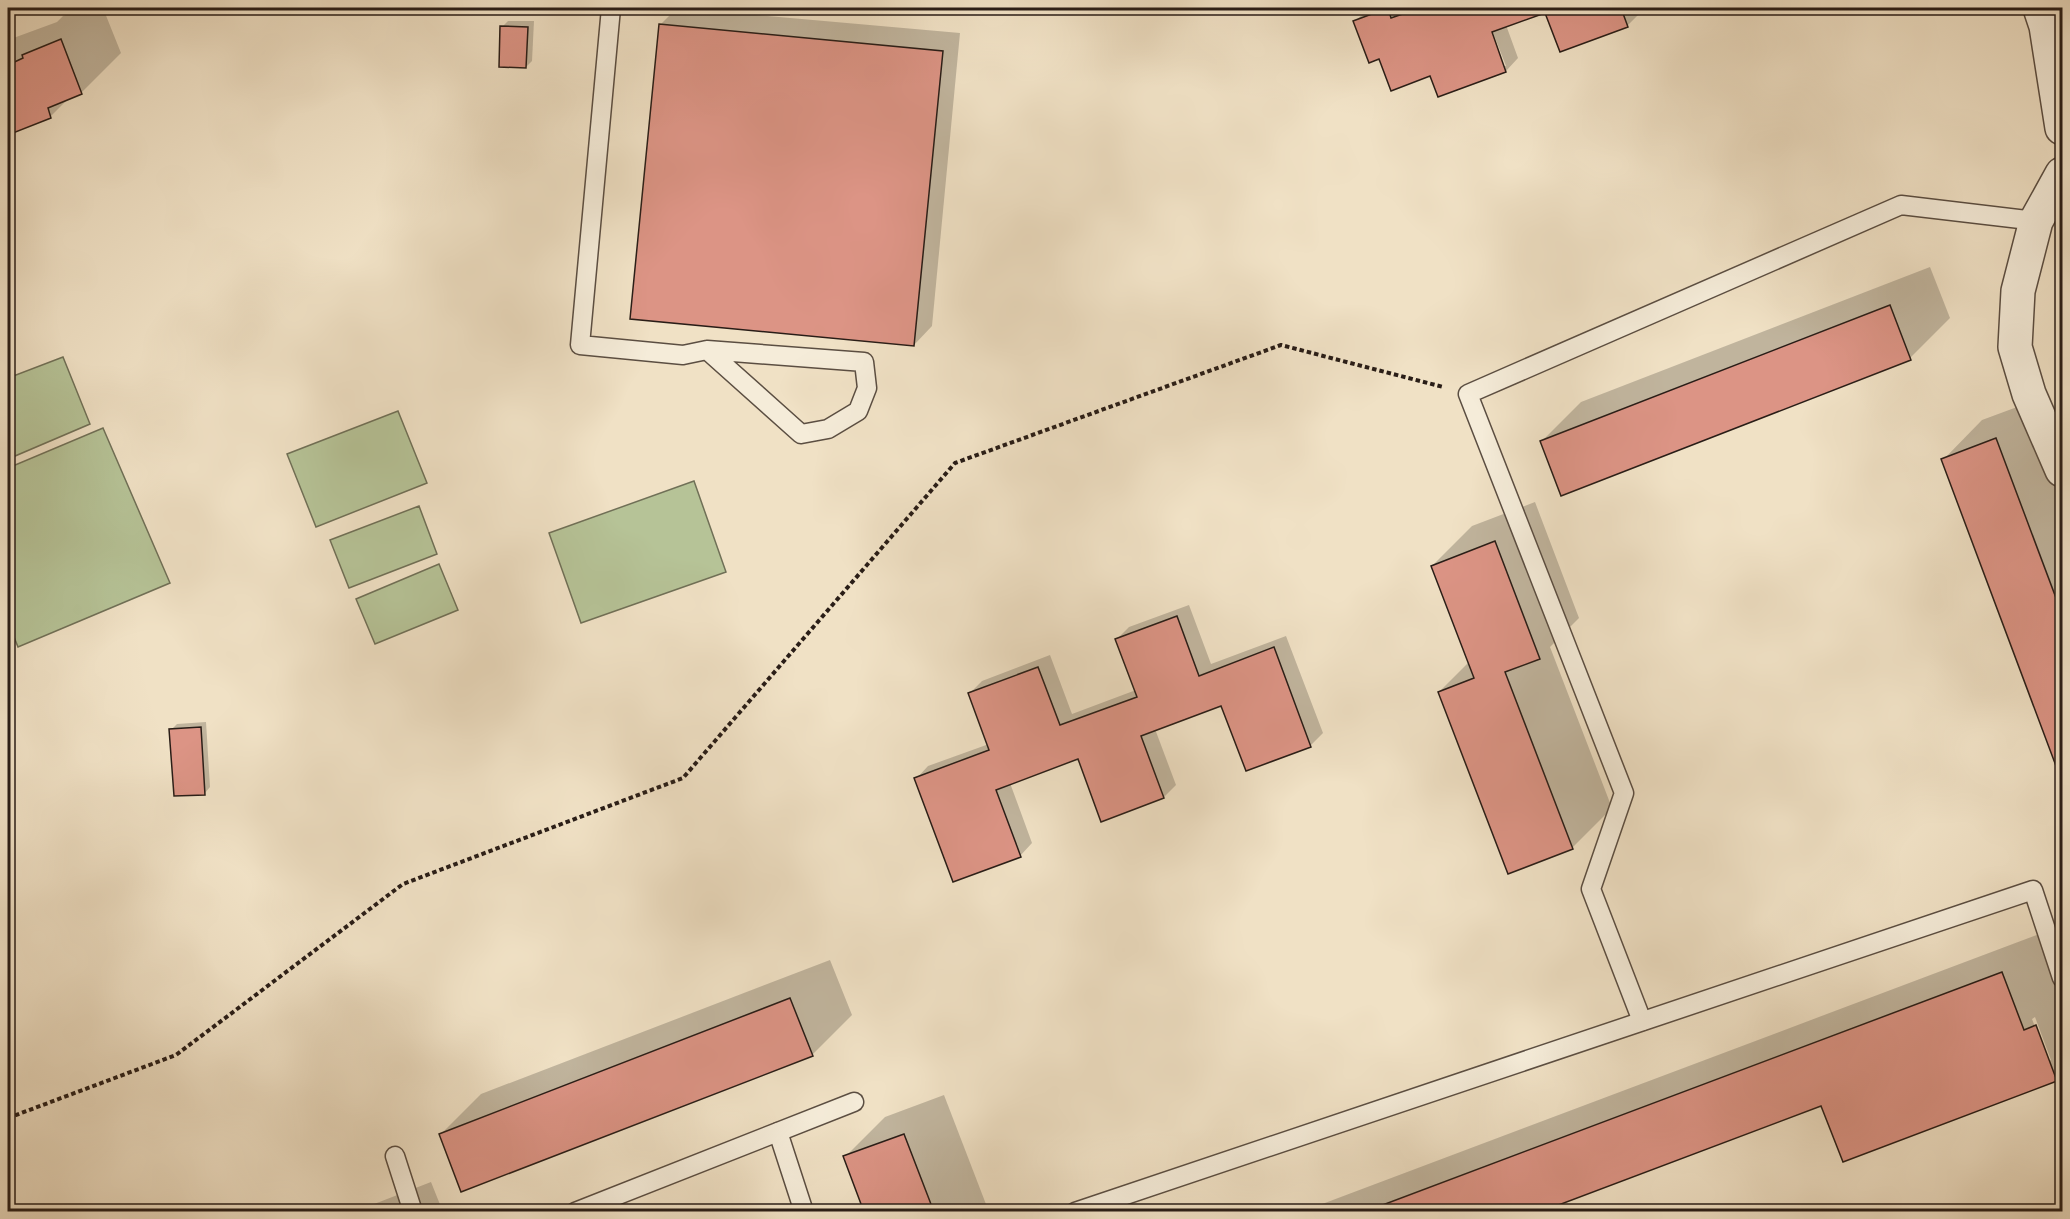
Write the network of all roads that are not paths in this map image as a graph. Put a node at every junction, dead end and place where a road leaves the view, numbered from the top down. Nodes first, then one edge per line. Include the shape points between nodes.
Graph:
1 (611, 8) edge
2 (2040, 8) edge
3 (2062, 128) edge
4 (2062, 174) edge
5 (2036, 221) junction
6 (707, 350) junction
7 (2062, 470) edge
8 (2062, 978) edge
9 (1642, 1021) junction
10 (854, 1102) dead end
11 (778, 1132) junction
12 (395, 1156) dead end
13 (413, 1212) edge
14 (575, 1212) edge
15 (804, 1212) edge
16 (1075, 1212) edge

1 - 6 lane via 580,345 683,355
2 - 3 street
4 - 5 street
5 - 7 street via 2018,291 2015,347 2028,394
5 - 9 lane via 1901,205 1468,394 1624,793 1591,889
6 - 6 lane via 801,434 828,429 858,411 867,388 864,362
8 - 9 lane via 2033,890
9 - 16 lane
10 - 11 lane
11 - 14 lane
11 - 15 lane
12 - 13 lane

